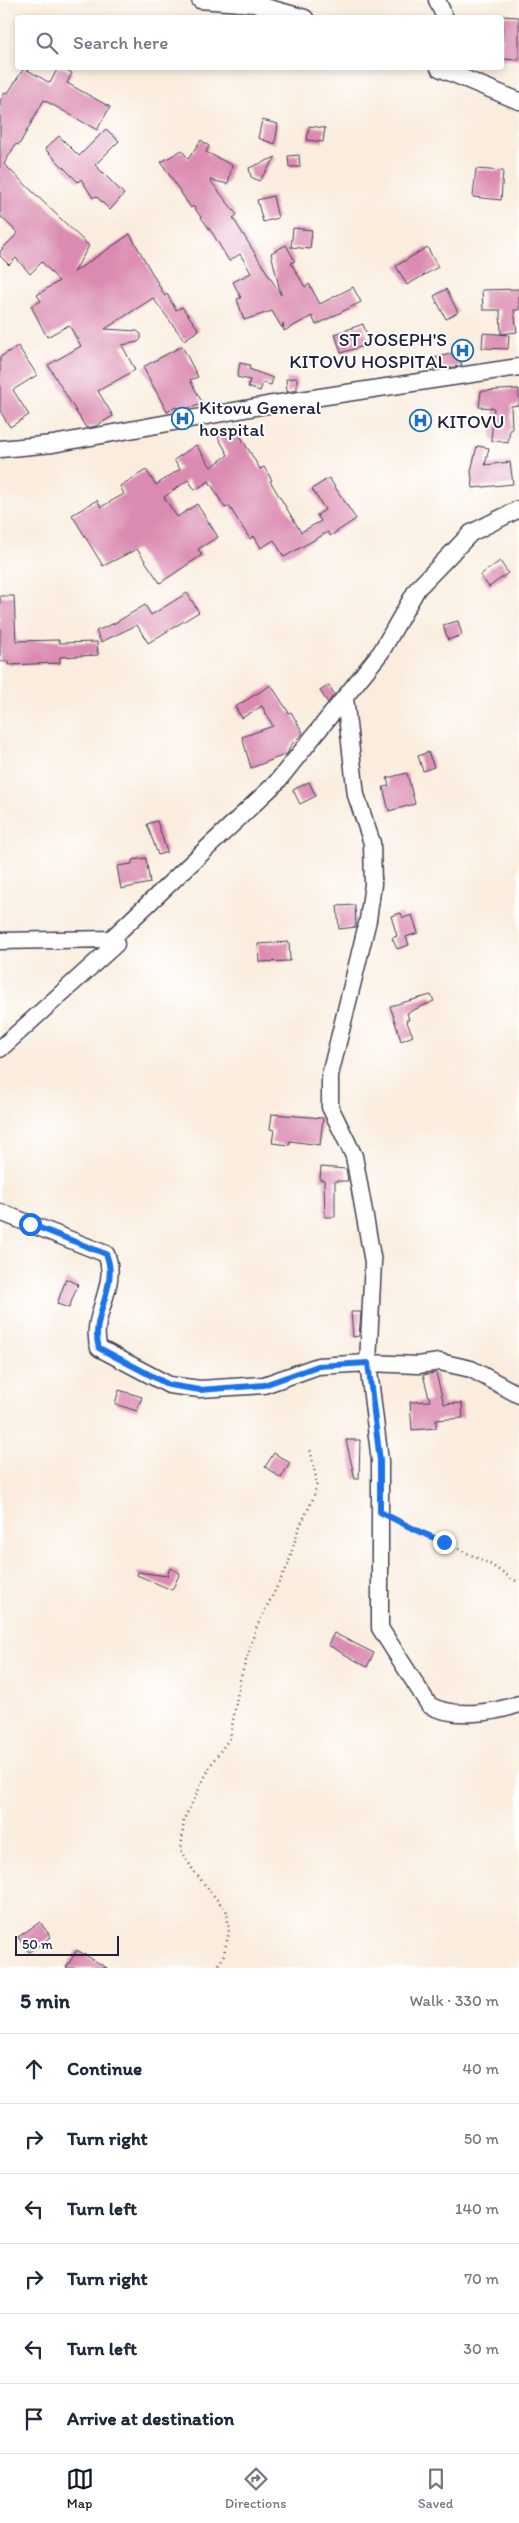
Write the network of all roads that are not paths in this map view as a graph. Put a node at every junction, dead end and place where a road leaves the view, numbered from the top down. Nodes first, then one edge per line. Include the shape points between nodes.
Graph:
1 (200, 0) edge
2 (437, 0) edge
3 (294, 15) edge
4 (444, 15) edge
5 (449, 70) edge
6 (469, 74) edge
7 (519, 100) edge
8 (519, 367) edge
9 (0, 449) edge
10 (519, 509) edge
11 (344, 698) junction
12 (111, 939) junction
13 (0, 941) edge
14 (0, 1049) edge
15 (0, 1212) edge
16 (368, 1363) junction
17 (519, 1395) edge
18 (519, 1704) edge

1 - 3 street via 254,4
2 - 4 street
5 - 6 street
6 - 7 street
8 - 9 street via 268,405 52,444
10 - 11 street via 472,533 417,589 381,652
11 - 12 street via 277,782
11 - 16 street via 356,795 372,843 374,884 330,1075 330,1107 354,1156 373,1262
12 - 13 street
12 - 14 street via 116,944
15 - 16 street via 106,1254 111,1272 102,1310 99,1348 169,1385 200,1390 264,1385 318,1366
16 - 17 street via 452,1364 487,1376
16 - 18 street via 380,1461 380,1628 429,1705 437,1710 501,1710

